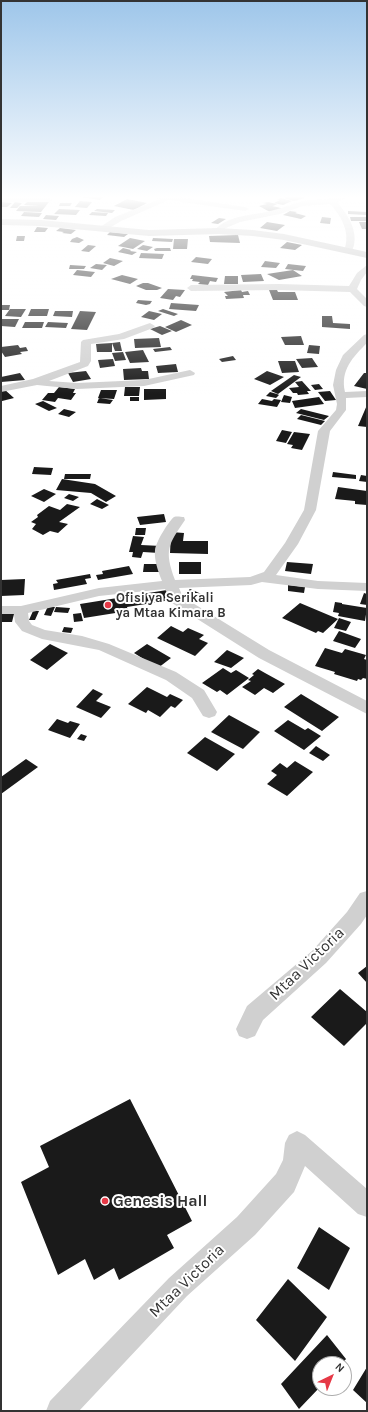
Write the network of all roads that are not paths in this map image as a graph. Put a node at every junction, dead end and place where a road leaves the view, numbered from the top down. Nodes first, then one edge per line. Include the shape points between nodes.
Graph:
1 (367, 268) edge
2 (191, 288) dead end
3 (353, 289) junction
4 (367, 304) edge
5 (150, 326) dead end
6 (367, 337) edge
7 (190, 373) dead end
8 (36, 382) junction
9 (1, 389) edge
10 (367, 394) edge
11 (340, 395) junction
12 (179, 520) dead end
13 (263, 578) junction
14 (170, 586) junction
15 (367, 587) edge
16 (1, 610) edge
17 (20, 610) junction
18 (367, 708) edge
19 (209, 712) dead end
20 (367, 899) edge
21 (247, 1029) dead end
22 (367, 1205) edge
23 (60, 1411) edge

1 - 3 street via 355,281
2 - 3 street
3 - 4 street
5 - 8 street via 121,337 86,342 84,364
6 - 11 street via 344,363 338,385
7 - 8 street via 144,383 77,386
8 - 9 street
10 - 11 street
11 - 13 street via 341,410 324,431 310,510 291,544 269,575
12 - 14 street via 162,550
13 - 14 street
13 - 15 street
14 - 17 street via 99,592
14 - 18 street via 177,600 191,610 264,654
16 - 17 street
17 - 19 street via 22,622 27,628 42,634 104,647 170,676 198,694
20 - 21 street, Mtaa Victoria via 354,918 319,957 255,1013
22 - 23 street, Mtaa Victoria via 297,1143 296,1161 285,1183 246,1226 178,1287

